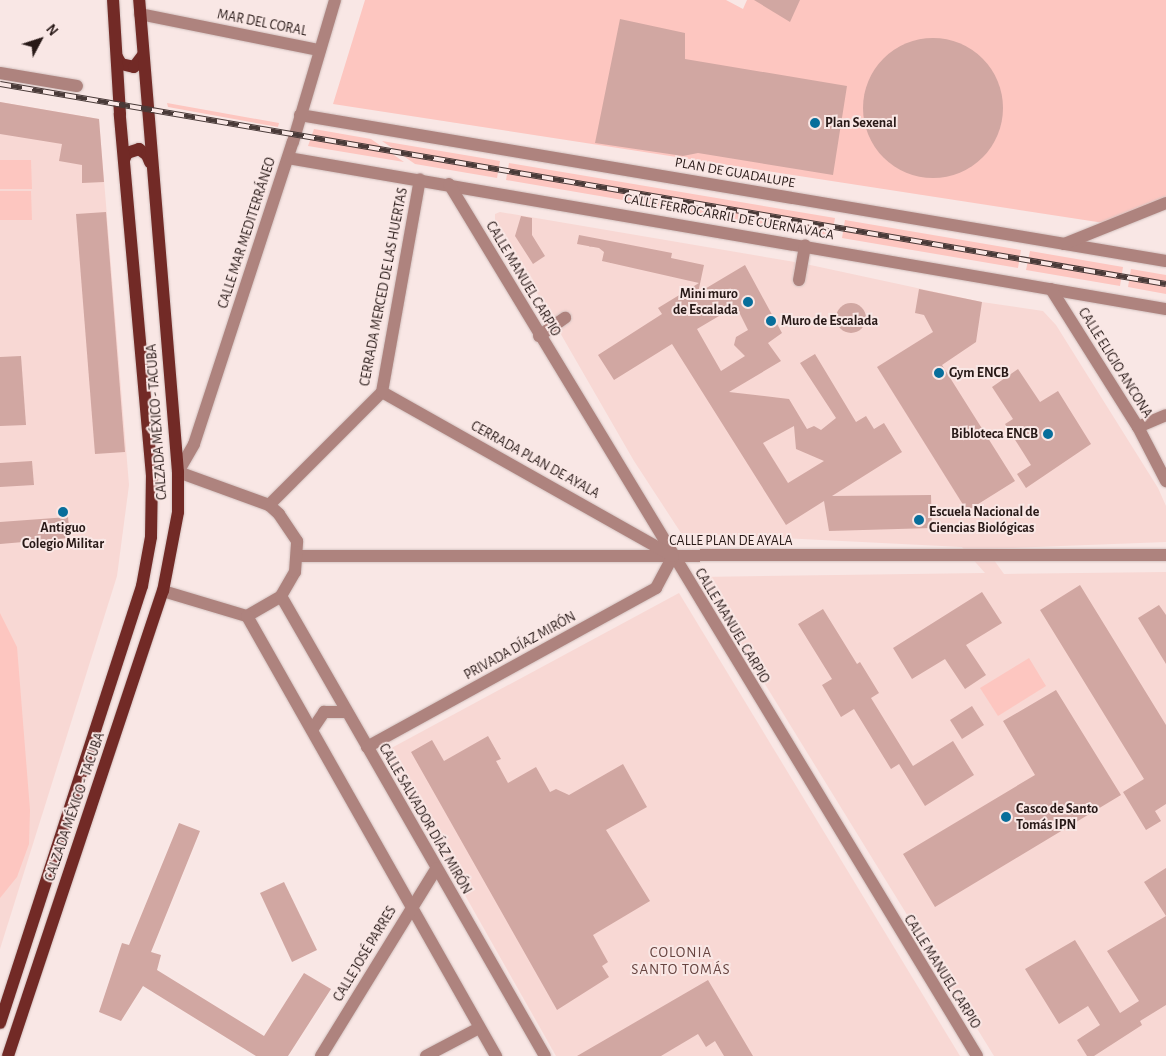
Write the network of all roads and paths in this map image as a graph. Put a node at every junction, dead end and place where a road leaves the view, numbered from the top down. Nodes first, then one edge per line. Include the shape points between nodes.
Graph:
1 (113, 0) edge
2 (139, 0) edge
3 (335, 0) edge
4 (140, 14) junction
5 (319, 50) junction
6 (143, 55) junction
7 (117, 57) junction
8 (0, 73) edge
9 (77, 86) dead end
10 (300, 115) junction
11 (288, 158) junction
12 (124, 160) junction
13 (151, 164) junction
14 (420, 179) junction
15 (449, 184) junction
16 (1166, 202) edge
17 (1063, 244) junction
18 (805, 246) junction
19 (1166, 261) edge
20 (799, 280) dead end
21 (1051, 288) junction
22 (1166, 308) edge
23 (566, 318) dead end
24 (539, 336) junction
25 (382, 392) junction
26 (1166, 415) edge
27 (1138, 428) junction
28 (178, 472) junction
29 (1166, 482) edge
30 (269, 505) junction
31 (1166, 555) edge
32 (297, 556) junction
33 (673, 556) junction
34 (142, 586) junction
35 (163, 591) junction
36 (280, 596) junction
37 (247, 616) junction
38 (346, 712) junction
39 (312, 730) junction
40 (367, 747) junction
41 (436, 868) junction
42 (412, 907) junction
43 (0, 1023) edge
44 (479, 1028) junction
45 (8, 1056) edge
46 (321, 1056) edge
47 (426, 1056) edge
48 (496, 1056) edge
49 (545, 1056) edge
50 (977, 1056) edge

1 - 7 main road, CALZADA MÉXICO - TACUBA
2 - 4 main road, CALZADA MÉXICO - TACUBA
3 - 5 street, CALLE MAR MEDITERRÁNEO
4 - 5 street, MAR DEL CORAL
4 - 6 main road, CALZADA MÉXICO - TACUBA
5 - 10 street, CALLE MAR MEDITERRÁNEO
6 - 7 main road via 134,67 121,64
6 - 13 main road, CALZADA MÉXICO - TACUBA
7 - 12 main road, CALZADA MÉXICO - TACUBA
8 - 9 street
10 - 11 street, CALLE MAR MEDITERRÁNEO
10 - 17 street, PLAN DE GUADALUPE
11 - 14 street, CALLE FERROCARRIL DE CUERNAVACA
11 - 28 street, CALLE MAR MEDITERRÁNEO via 194,444
12 - 13 main road via 127,153 138,149 147,155
12 - 34 main road, CALZADA MÉXICO - TACUBA via 152,476 153,515
13 - 28 main road, CALZADA MÉXICO - TACUBA
14 - 15 street, CALLE FERROCARRIL DE CUERNAVACA
14 - 25 street, CERRADA MERCED DE LAS HUERTAS
15 - 18 street, CALLE FERROCARRIL DE CUERNAVACA
15 - 24 street, CALLE MANUEL CARPIO
16 - 17 street
17 - 19 street, PLAN DE GUADALUPE
18 - 20 street
18 - 21 street, CALLE FERROCARRIL DE CUERNAVACA
21 - 22 street, CALLE FERROCARRIL DE CUERNAVACA
21 - 27 street, CALLE ELIGIO ANCONA
23 - 24 street
24 - 33 street, CALLE MANUEL CARPIO
25 - 30 street, CERRADA MERCED DE LAS HUERTAS
25 - 33 street, CERRADA PLAN DE AYALA
26 - 27 street
27 - 29 street, CALLE ELIGIO ANCONA
28 - 30 street
28 - 35 main road, CALZADA MÉXICO - TACUBA via 178,512
30 - 32 street via 290,526 297,541
31 - 33 street, CALLE PLAN DE AYALA
32 - 33 street, CALLE PLAN DE AYALA
32 - 36 street via 295,572
33 - 40 street, PRIVADA DÍAZ MIRÓN via 656,588
33 - 50 street, CALLE MANUEL CARPIO
34 - 35 main road
34 - 43 main road, CALZADA MÉXICO - TACUBA
35 - 37 street
35 - 45 main road, CALZADA MÉXICO - TACUBA
36 - 37 street
36 - 38 street, CALLE SALVADOR DÍAZ MIRÓN
37 - 39 street
38 - 39 street via 324,712
38 - 40 street, CALLE SALVADOR DÍAZ MIRÓN
39 - 42 street
40 - 41 street, CALLE SALVADOR DÍAZ MIRÓN
41 - 42 street, CALLE JOSÉ PARRES
41 - 49 street, CALLE SALVADOR DÍAZ MIRÓN
42 - 44 street
42 - 46 street, CALLE JOSÉ PARRES
44 - 47 street
44 - 48 street

